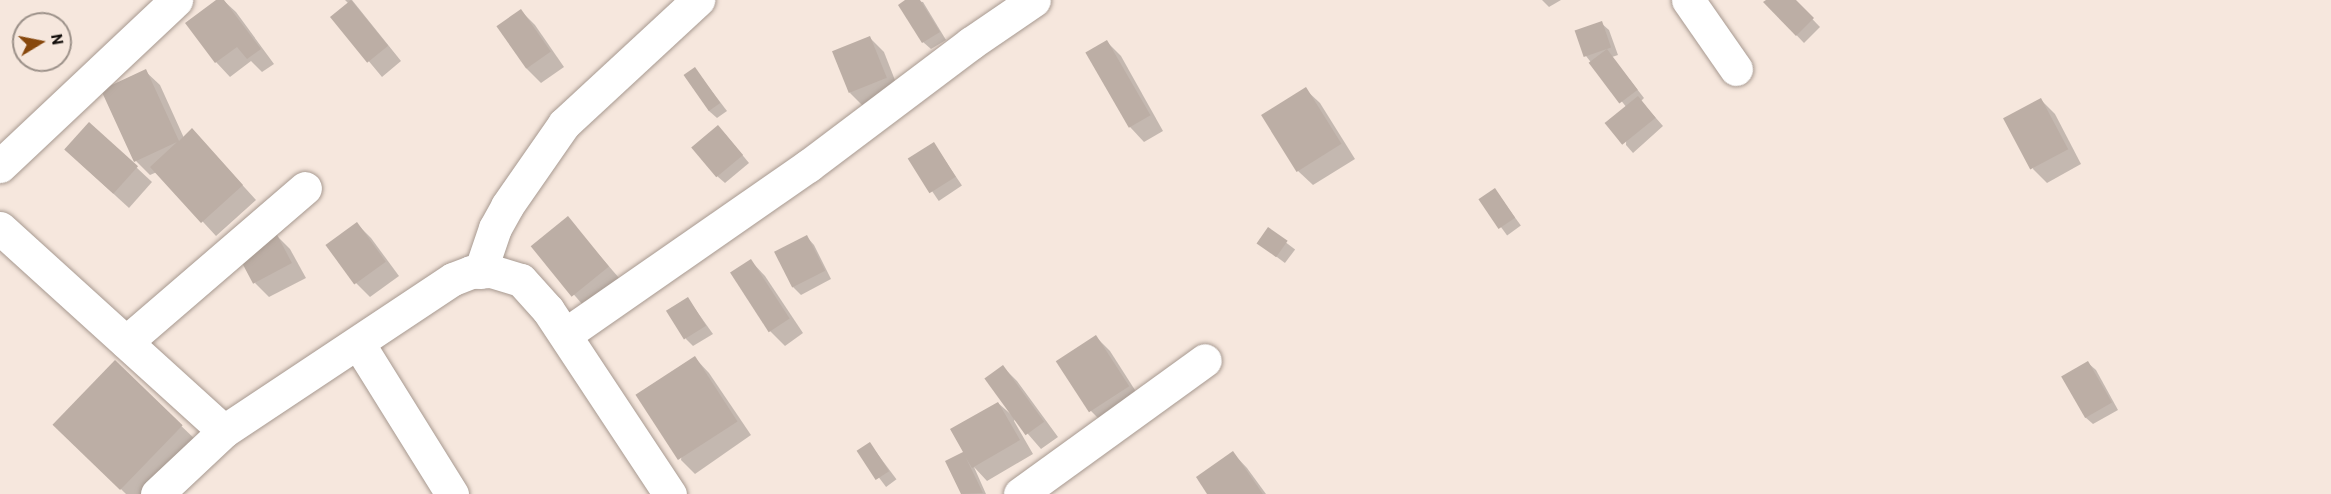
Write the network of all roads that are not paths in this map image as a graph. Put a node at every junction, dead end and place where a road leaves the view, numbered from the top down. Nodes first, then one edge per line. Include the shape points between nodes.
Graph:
1 (176, 0) edge
2 (698, 0) edge
3 (1034, 0) edge
4 (1688, 0) edge
5 (1736, 69) dead end
6 (0, 166) edge
7 (305, 188) dead end
8 (0, 228) edge
9 (480, 272) junction
10 (566, 334) junction
11 (126, 342) junction
12 (358, 343) junction
13 (1205, 360) dead end
14 (224, 431) junction
15 (157, 494) edge
16 (452, 494) edge
17 (670, 494) edge
18 (1020, 494) edge

1 - 6 street
2 - 9 street via 564,124 507,206
3 - 10 street via 808,166
4 - 5 street
7 - 11 street
8 - 11 street
9 - 10 street via 506,274 521,280
9 - 12 street via 453,279
10 - 17 street
11 - 14 street
12 - 14 street
12 - 16 street
13 - 18 street
14 - 15 street

